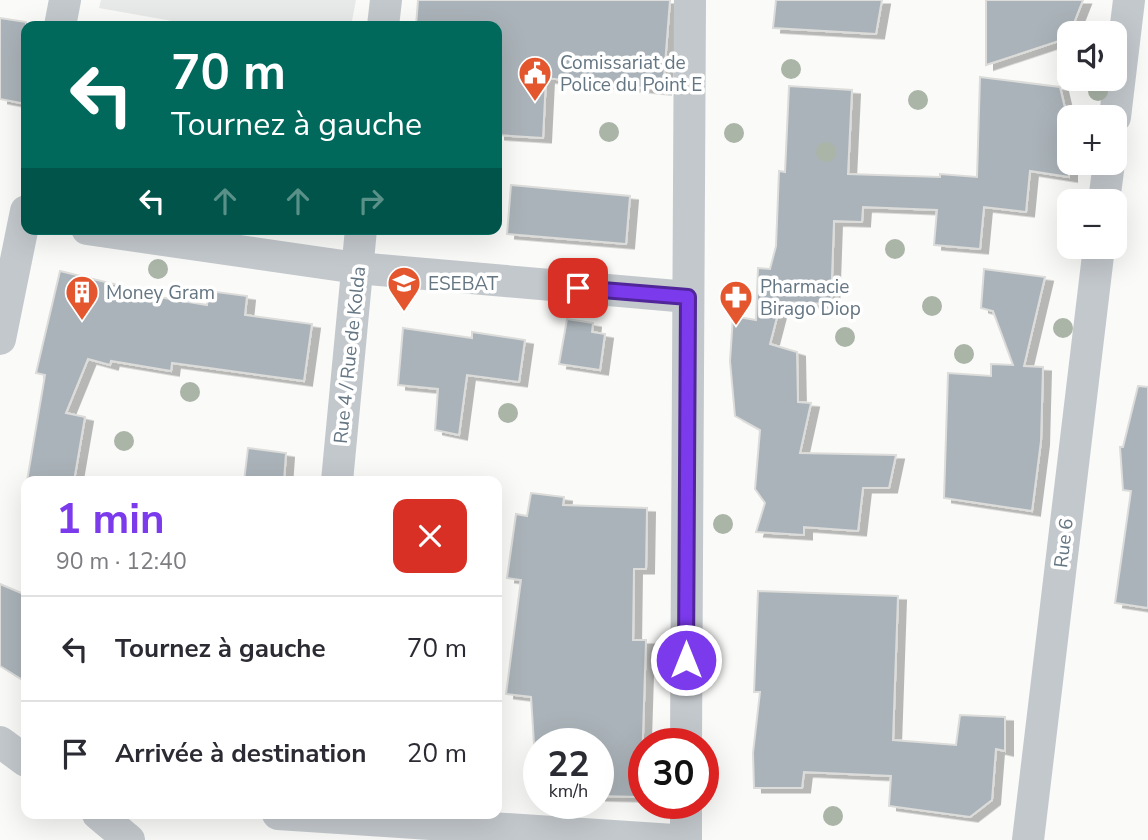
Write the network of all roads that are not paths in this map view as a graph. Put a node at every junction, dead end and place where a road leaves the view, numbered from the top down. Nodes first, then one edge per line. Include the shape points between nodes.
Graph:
1 (65, 0) edge
2 (386, 0) edge
3 (690, 0) edge
4 (1129, 0) edge
5 (61, 21) edge
6 (384, 21) edge
7 (1116, 105) edge
8 (19, 217) edge
9 (129, 235) edge
10 (361, 235) edge
11 (1098, 259) edge
12 (357, 268) junction
13 (688, 297) junction
14 (0, 339) edge
15 (337, 476) edge
16 (686, 728) edge
17 (0, 742) edge
18 (21, 757) edge
19 (104, 819) edge
20 (686, 819) edge
21 (297, 821) edge
22 (129, 840) edge
23 (674, 840) edge
24 (685, 840) edge
25 (1028, 840) edge

1 - 5 street
2 - 6 street
3 - 13 street
4 - 7 street
8 - 14 street
9 - 12 street
10 - 12 street, Rue 4 / Rue de Kolda
11 - 25 street, Rue 6
12 - 13 street
12 - 15 street, Rue 4 / Rue de Kolda
13 - 16 street
17 - 18 street
19 - 22 street
20 - 24 street
21 - 23 street

